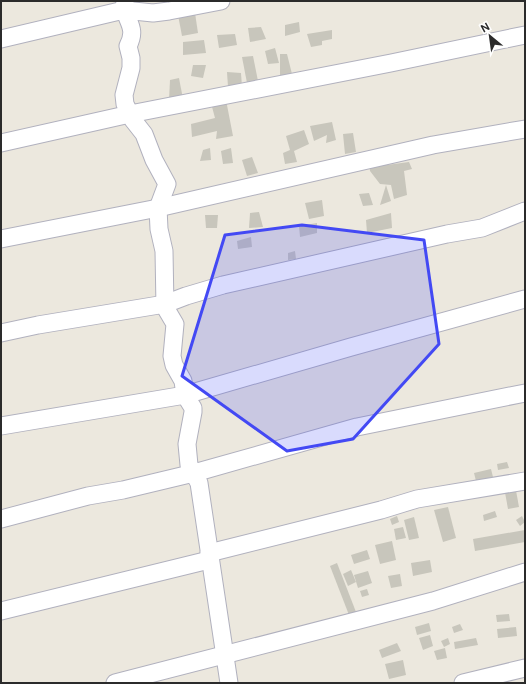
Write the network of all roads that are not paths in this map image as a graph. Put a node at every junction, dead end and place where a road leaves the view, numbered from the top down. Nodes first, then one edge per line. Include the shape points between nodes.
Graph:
1 (221, 1) edge
2 (124, 5) edge
3 (525, 35) edge
4 (1, 39) edge
5 (130, 114) junction
6 (525, 129) edge
7 (1, 143) edge
8 (158, 208) junction
9 (525, 211) edge
10 (1, 239) edge
11 (525, 299) edge
12 (166, 304) junction
13 (1, 333) edge
14 (525, 392) edge
15 (185, 395) junction
16 (1, 426) edge
17 (194, 473) junction
18 (525, 481) edge
19 (1, 520) edge
20 (209, 557) junction
21 (525, 572) edge
22 (1, 611) edge
23 (224, 656) junction
24 (525, 668) edge
25 (115, 683) edge
26 (228, 683) edge
27 (464, 683) edge

1 - 2 street via 153,13
2 - 4 street
2 - 5 street via 132,32 128,46 132,58 131,68 124,95
3 - 5 street
5 - 7 street
5 - 8 street via 144,134 167,184
6 - 8 street via 433,145
8 - 10 street
8 - 12 street via 164,250
9 - 12 street via 482,228 223,286
11 - 15 street
12 - 13 street
12 - 15 street via 165,309 175,324 172,356 183,381
14 - 17 street via 357,426
15 - 16 street
15 - 17 street via 193,408 187,444 189,465
17 - 19 street via 88,496
17 - 20 street via 199,483
18 - 20 street via 417,499
20 - 22 street
20 - 23 street
21 - 23 street via 433,601
23 - 25 street
23 - 26 street
24 - 27 street

